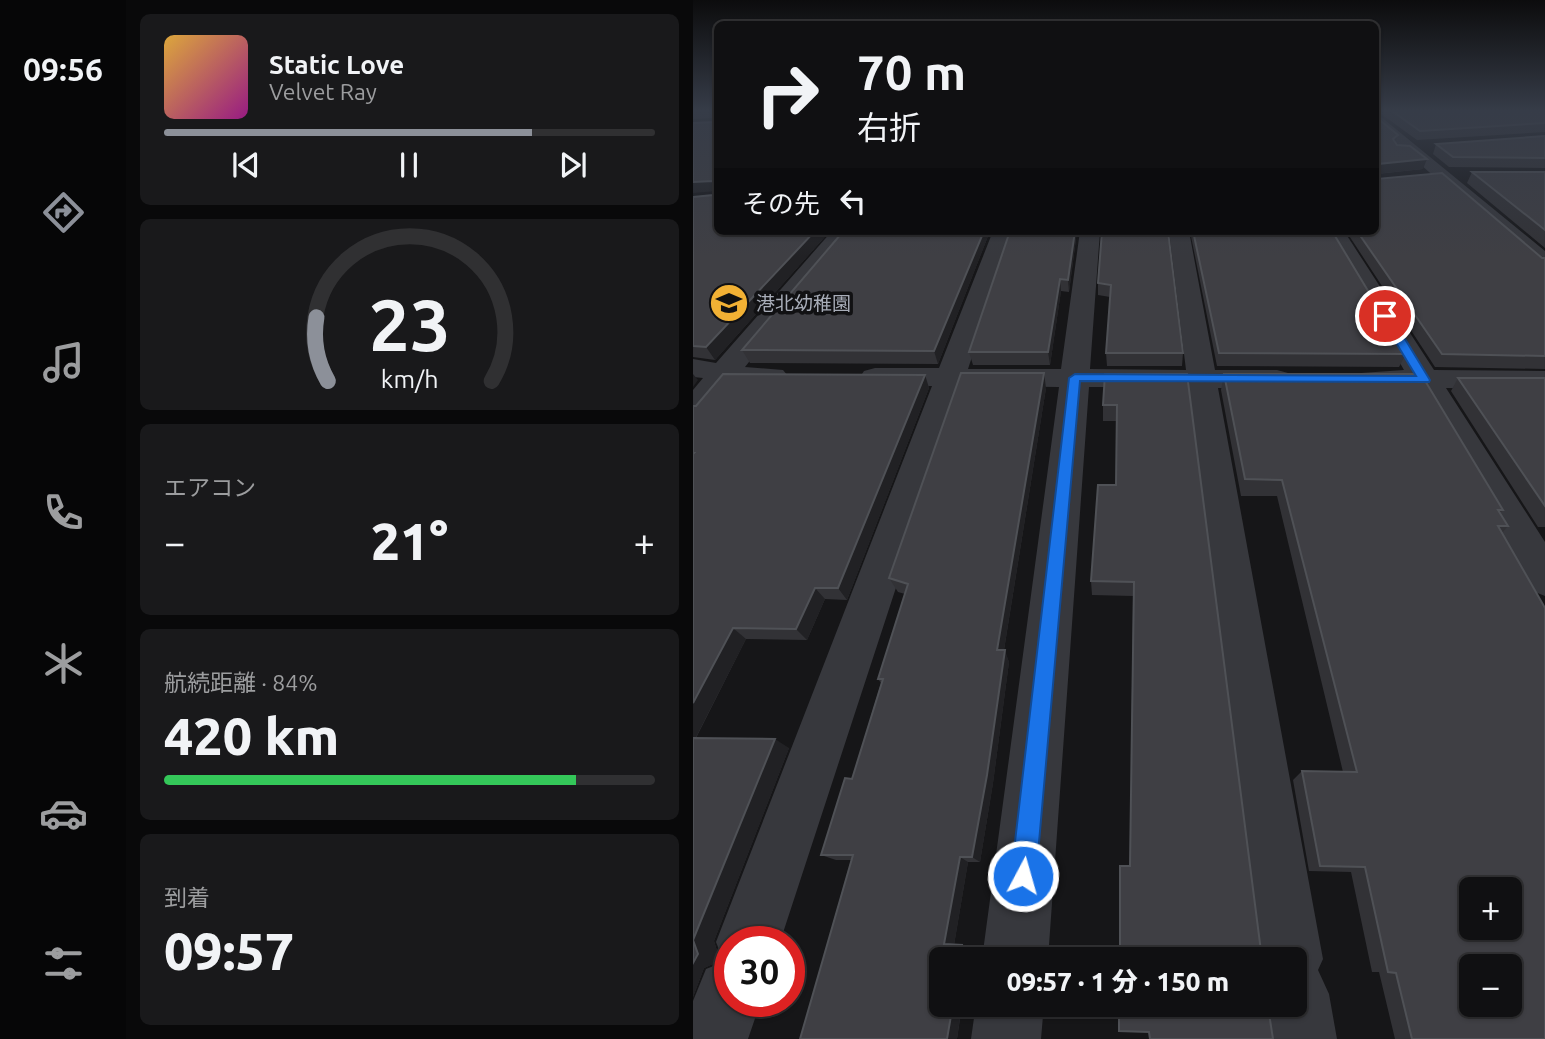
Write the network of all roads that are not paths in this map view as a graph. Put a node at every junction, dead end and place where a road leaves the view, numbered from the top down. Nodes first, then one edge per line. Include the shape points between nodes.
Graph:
1 (1427, 159) edge
2 (1445, 175) junction
3 (1470, 175) edge
4 (1422, 177) edge
5 (846, 235) edge
6 (1002, 235) edge
7 (1090, 235) edge
8 (1180, 235) edge
9 (1336, 235) edge
10 (1545, 263) edge
11 (693, 368) edge
12 (722, 375) junction
13 (803, 376) edge
14 (844, 376) edge
15 (952, 377) junction
16 (1075, 378) junction
17 (1201, 379) junction
18 (1299, 379) edge
19 (1341, 379) edge
20 (1424, 380) junction
21 (1545, 380) edge
22 (693, 410) edge
23 (1545, 578) edge
24 (754, 926) edge
25 (1015, 947) edge
26 (1288, 947) edge
27 (721, 1017) edge
28 (1009, 1017) edge
29 (1299, 1017) edge
30 (713, 1039) edge
31 (1006, 1039) edge
32 (1302, 1039) edge

1 - 2 street
2 - 3 street
2 - 4 street
2 - 10 street
5 - 12 street
6 - 15 street
7 - 16 street
8 - 17 street
9 - 20 street
11 - 12 street
12 - 13 street
12 - 22 street
14 - 15 street
15 - 16 street
15 - 24 street
16 - 17 street
16 - 25 street
17 - 18 street
17 - 26 street
19 - 20 street
20 - 21 street
20 - 23 street
27 - 30 street
28 - 31 street
29 - 32 street

